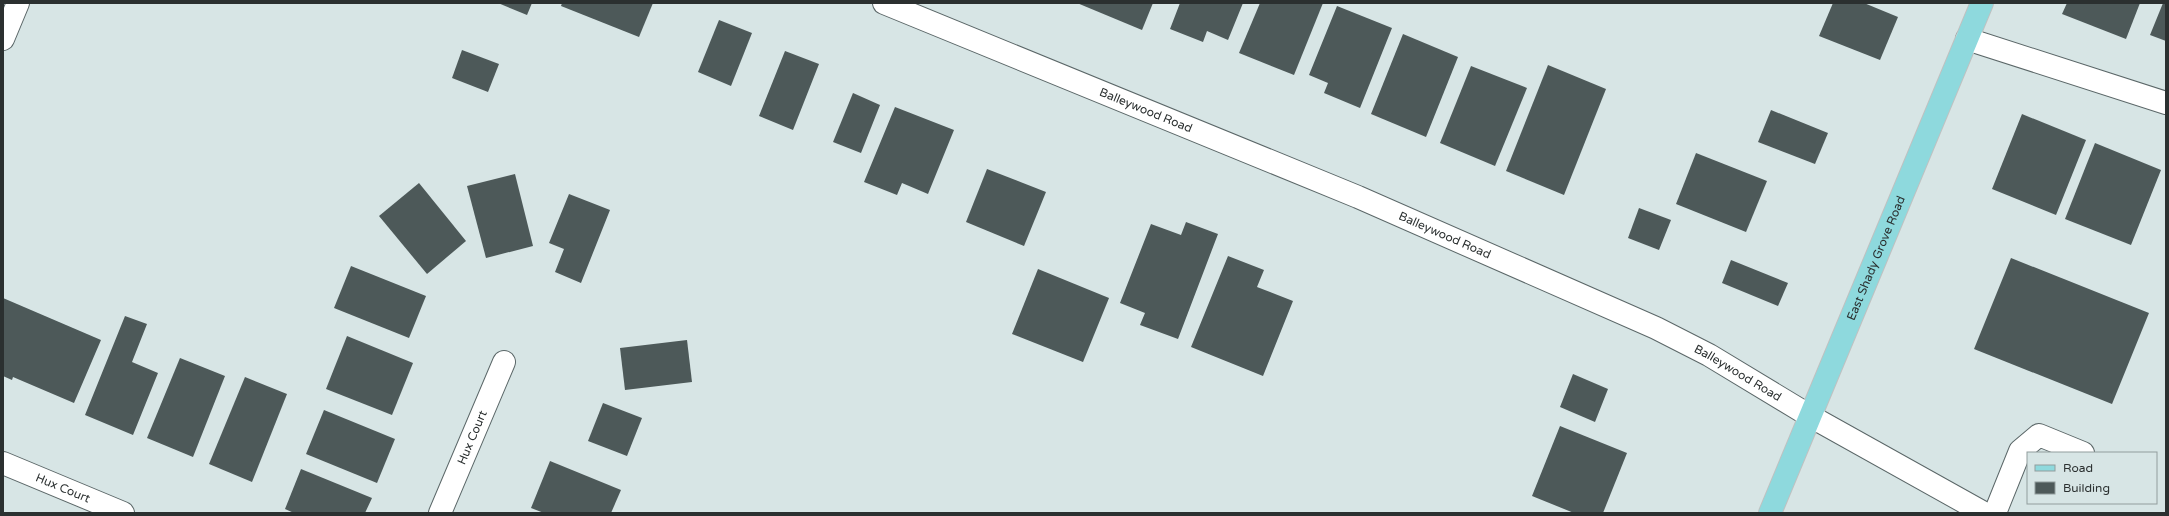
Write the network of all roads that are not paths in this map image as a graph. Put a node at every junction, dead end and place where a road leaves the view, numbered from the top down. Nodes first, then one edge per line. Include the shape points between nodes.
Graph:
1 (18, 3) edge
2 (1982, 3) edge
3 (892, 4) edge
4 (1967, 39) junction
5 (3, 40) edge
6 (2166, 103) edge
7 (504, 362) dead end
8 (1810, 416) junction
9 (2081, 452) edge
10 (3, 463) edge
11 (123, 513) edge
12 (440, 513) edge
13 (1770, 513) edge
14 (1984, 513) edge
15 (1995, 513) edge

1 - 5 street
2 - 4 main road, East Shady Grove Road
3 - 8 street, Balleywood Road via 1358,197 1656,328 1709,355
4 - 6 street
4 - 8 main road, East Shady Grove Road
7 - 12 street, Hux Court
8 - 13 main road, East Shady Grove Road
8 - 14 street, Balleywood Road
9 - 15 street via 2039,435 2020,451
10 - 11 street, Hux Court

